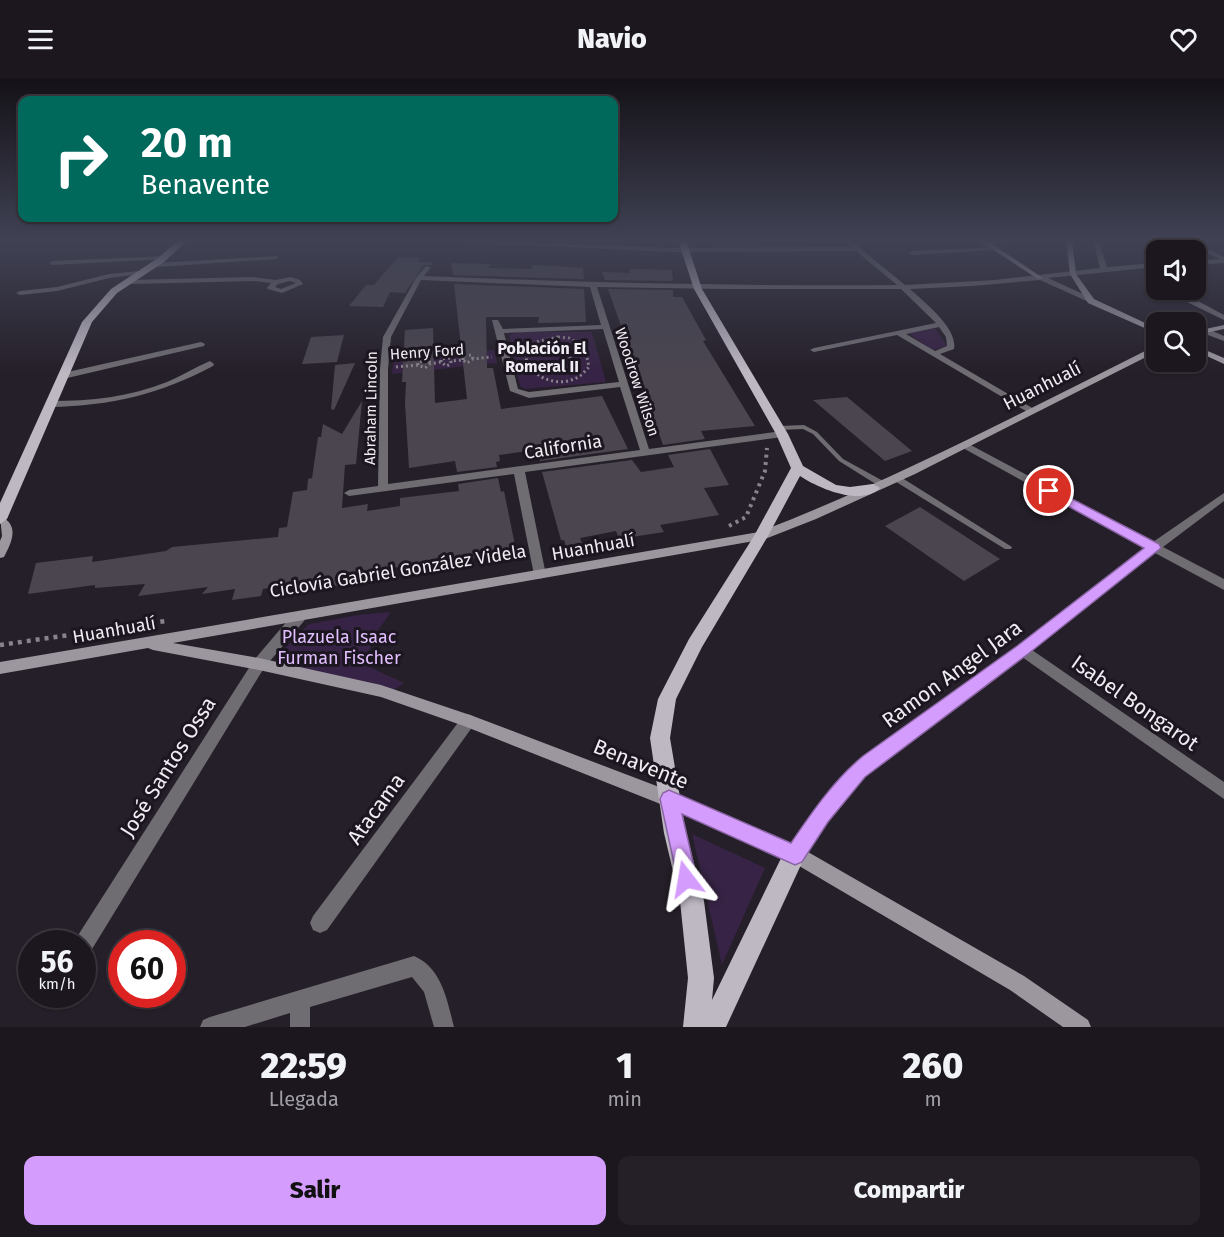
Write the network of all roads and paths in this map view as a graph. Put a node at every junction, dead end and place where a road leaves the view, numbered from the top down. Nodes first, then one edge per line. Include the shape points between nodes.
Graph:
1 (76, 284) edge
2 (126, 284) edge
3 (416, 284) edge
4 (556, 284) edge
5 (697, 284) edge
6 (978, 284) edge
7 (1054, 284) edge
8 (1077, 284) edge
9 (26, 285) dead end
10 (593, 286) junction
11 (904, 286) junction
12 (698, 289) junction
13 (1190, 300) edge
14 (1091, 301) junction
15 (1224, 318) edge
16 (941, 324) junction
17 (1146, 326) edge
18 (604, 327) junction
19 (1224, 327) edge
20 (1206, 330) edge
21 (899, 333) junction
22 (1206, 333) edge
23 (569, 338) joint
24 (1224, 339) edge
25 (201, 344) dead end
26 (814, 350) dead end
27 (1206, 353) edge
28 (933, 354) junction
29 (1146, 354) edge
30 (505, 356) junction
31 (570, 358) joint
32 (473, 359) junction
33 (463, 360) junction
34 (451, 361) junction
35 (1224, 361) edge
36 (441, 362) junction
37 (210, 364) dead end
38 (430, 364) junction
39 (418, 365) junction
40 (384, 369) junction
41 (63, 376) junction
42 (622, 384) junction
43 (51, 404) junction
44 (1031, 411) junction
45 (780, 431) junction
46 (766, 435) junction
47 (965, 445) junction
48 (645, 451) junction
49 (796, 468) junction
50 (519, 470) junction
51 (896, 478) junction
52 (878, 486) junction
53 (383, 488) junction
54 (349, 493) dead end
55 (1224, 496) edge
56 (0, 520) edge
57 (724, 527) dead end
58 (761, 536) junction
59 (1008, 547) dead end
60 (1154, 548) junction
61 (0, 554) edge
62 (540, 575) junction
63 (1224, 585) edge
64 (299, 617) junction
65 (167, 621) dead end
66 (143, 644) junction
67 (0, 645) edge
68 (115, 648) junction
69 (1022, 650) junction
70 (0, 660) edge
71 (259, 664) junction
72 (0, 668) edge
73 (468, 721) junction
74 (1224, 791) edge
75 (669, 799) junction
76 (795, 855) junction
77 (320, 923) dead end
78 (93, 930) edge
79 (300, 999) junction
80 (210, 1027) edge
81 (300, 1027) edge
82 (444, 1027) edge
83 (696, 1027) edge
84 (712, 1027) edge
85 (1081, 1027) edge

1 - 9 street via 18,296
2 - 41 main road via 99,305 87,322
3 - 40 street, Abraham Lincoln via 387,337
4 - 10 street
5 - 12 main road
6 - 11 street
7 - 14 street
8 - 14 main road
10 - 12 street
10 - 18 street, Woodrow Wilson
11 - 12 street
11 - 16 street
12 - 45 main road
13 - 15 street
14 - 17 main road
16 - 21 street
16 - 28 street via 953,344
18 - 30 street via 497,326
18 - 42 street, Woodrow Wilson
19 - 20 main road
21 - 26 street
21 - 28 street
22 - 24 street
23 - 23 path via 581,344 587,353 589,367 580,377 551,381 526,367 524,351 534,341
25 - 41 street
27 - 35 main road
28 - 44 street
29 - 44 main road, Huanhualí
30 - 32 path, Henry Ford
30 - 42 street via 514,391 529,395
31 - 31 path via 578,363 571,370 562,367 564,355 557,349 567,345 577,352
32 - 33 path, Henry Ford via 467,363
32 - 33 path via 467,355
33 - 34 path, Henry Ford
34 - 36 path, Henry Ford via 446,366
34 - 36 path via 446,358
36 - 38 path, Henry Ford
37 - 43 street via 129,398
38 - 39 path, Henry Ford via 425,368
38 - 39 path via 424,360
39 - 40 path, Henry Ford
40 - 53 street, Abraham Lincoln
41 - 43 main road
42 - 48 street, Woodrow Wilson
43 - 56 main road
44 - 47 main road, Huanhualí
45 - 46 street, California
45 - 49 main road
45 - 52 lane via 804,427
46 - 48 street, California
46 - 57 path via 765,471 746,516
47 - 51 main road, Huanhualí
47 - 60 street
48 - 50 street, California
49 - 52 main road via 830,488 848,492
49 - 58 main road
50 - 53 street, California
50 - 62 street
51 - 52 main road, Huanhualí
51 - 59 lane
52 - 58 main road, Huanhualí
53 - 54 street, California
55 - 60 street, Ramon Angel Jara
56 - 61 main road via 8,528 8,536
58 - 62 main road, Huanhualí
58 - 75 main road via 695,644 667,699 660,738
60 - 63 street
60 - 69 street, Ramon Angel Jara
62 - 64 main road, Huanhualí
64 - 66 main road, Huanhualí
64 - 71 street, José Santos Ossa
65 - 67 path
66 - 68 main road, Huanhualí
66 - 71 main road, Benavente
68 - 70 main road via 87,647
68 - 72 main road, Huanhualí
69 - 74 street, Isabel Bongarot
69 - 76 street, Ramon Angel Jara via 858,771 821,815
71 - 73 main road, Benavente via 381,691
71 - 78 street, José Santos Ossa
73 - 75 main road, Benavente
73 - 77 street, Atacama
75 - 76 main road, Benavente
75 - 83 main road via 692,901 699,956
76 - 84 main road
76 - 85 main road, Benavente via 1017,983
79 - 80 street
79 - 81 street
79 - 82 street via 414,966 424,972 431,984

